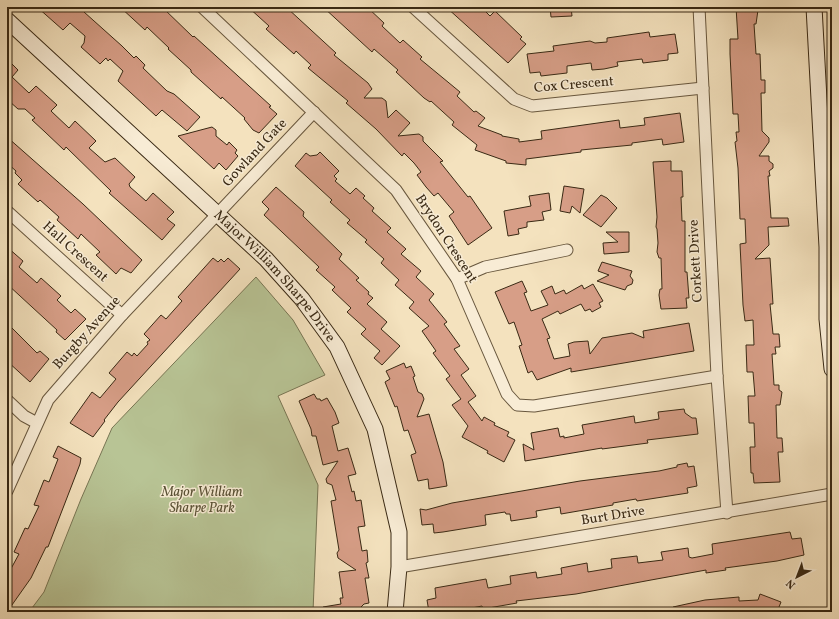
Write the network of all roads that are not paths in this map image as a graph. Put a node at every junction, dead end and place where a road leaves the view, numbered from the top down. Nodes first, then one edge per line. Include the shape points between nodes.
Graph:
1 (202, 7) edge
2 (413, 7) edge
3 (699, 7) edge
4 (814, 7) edge
5 (7, 20) edge
6 (703, 88) junction
7 (314, 112) junction
8 (7, 211) edge
9 (218, 214) junction
10 (567, 250) dead end
11 (457, 279) junction
12 (122, 315) junction
13 (832, 369) edge
14 (717, 376) junction
15 (7, 400) edge
16 (37, 423) junction
17 (7, 491) edge
18 (832, 494) edge
19 (727, 513) junction
20 (399, 567) junction
21 (395, 612) edge

1 - 7 street, Brydon Crescent
2 - 6 street, Cox Crescent via 514,99 532,106
3 - 6 street, Corkett Drive
4 - 13 street via 827,248 827,319
5 - 9 street, Major William Sharpe Drive
6 - 14 street, Corkett Drive
7 - 9 street, Gowland Gate
7 - 11 street, Brydon Crescent via 396,190
8 - 12 street, Hall Crescent
9 - 12 street, Burgby Avenue
9 - 20 street, Major William Sharpe Drive via 266,259 302,299 337,347 375,429 399,532
10 - 11 street via 485,267
11 - 14 street, Brydon Crescent via 507,394 517,405 534,406
12 - 16 street, Burgby Avenue via 48,400
14 - 19 street, Corkett Drive
15 - 16 street via 24,416
16 - 17 street, Burgby Avenue
18 - 19 street, Burt Drive
19 - 20 street, Burt Drive
20 - 21 street, Major William Sharpe Drive

